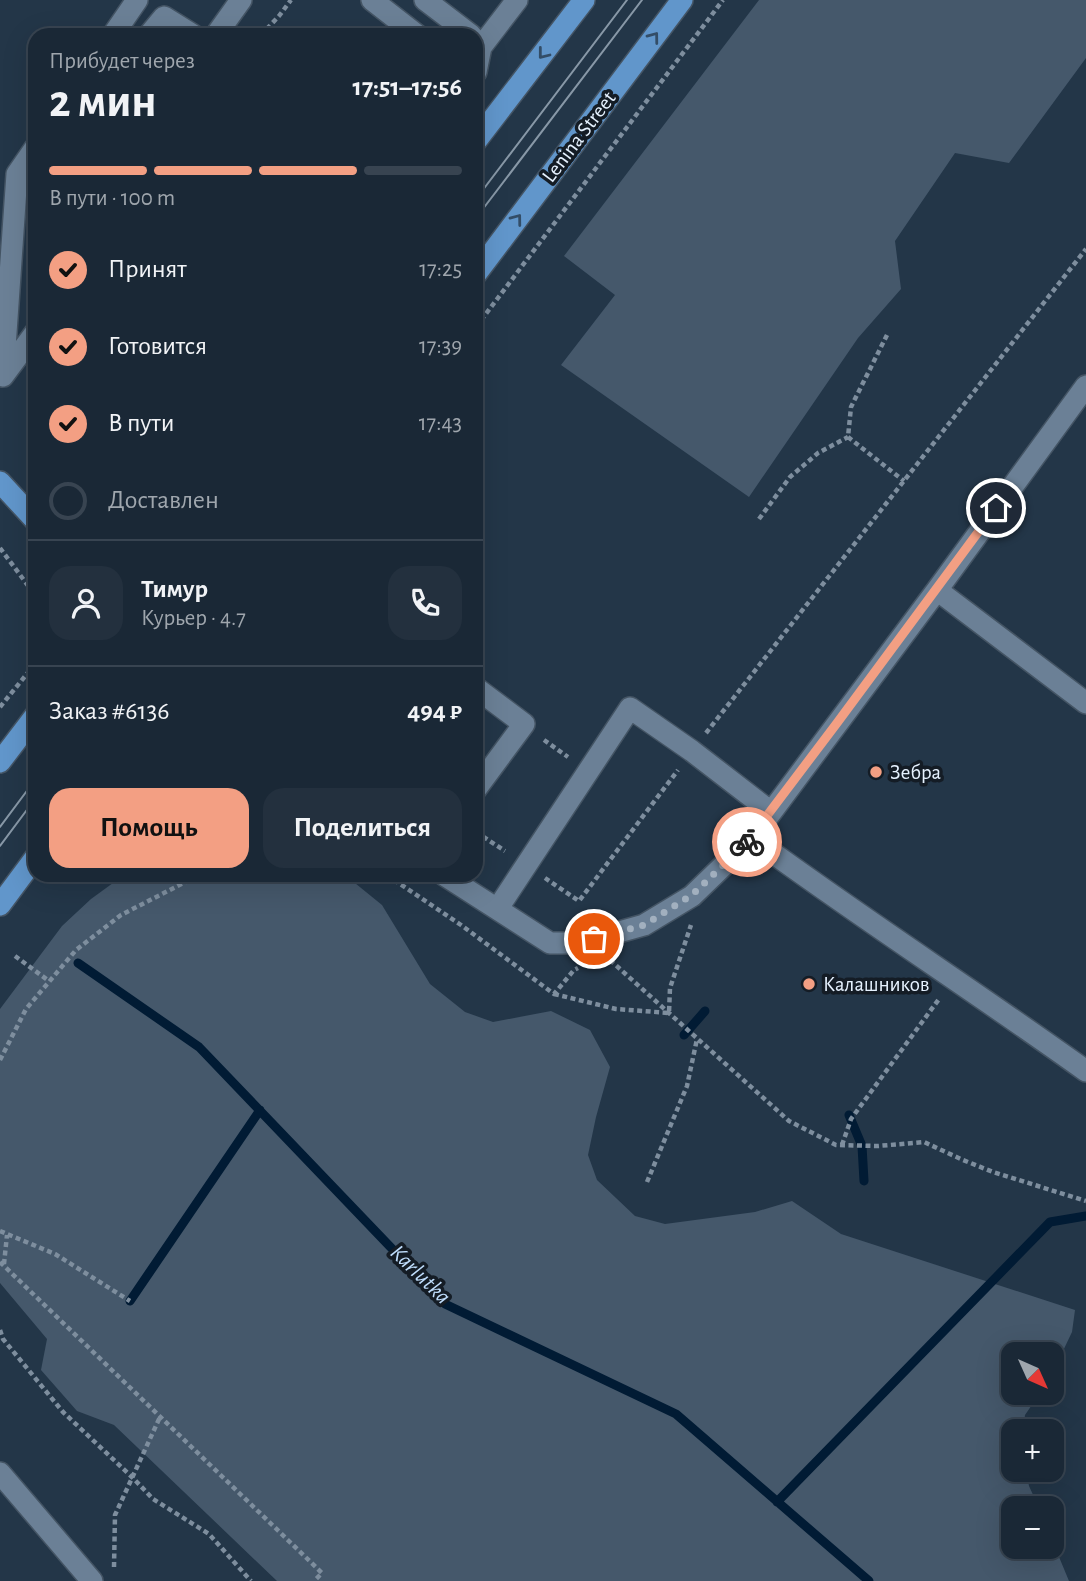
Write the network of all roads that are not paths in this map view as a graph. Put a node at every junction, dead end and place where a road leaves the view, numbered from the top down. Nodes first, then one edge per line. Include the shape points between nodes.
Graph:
1 (138, 0) edge
2 (241, 0) edge
3 (372, 0) edge
4 (425, 0) edge
5 (517, 0) edge
6 (584, 0) edge
7 (682, 0) edge
8 (118, 28) edge
9 (155, 28) edge
10 (182, 28) edge
11 (221, 28) edge
12 (408, 28) edge
13 (460, 28) edge
14 (483, 34) edge
15 (483, 132) edge
16 (28, 158) edge
17 (483, 265) edge
18 (28, 343) edge
19 (2, 378) edge
20 (1086, 386) edge
21 (1078, 412) edge
22 (0, 482) edge
23 (28, 512) edge
24 (937, 590) junction
25 (483, 693) edge
26 (1086, 703) edge
27 (28, 725) edge
28 (0, 762) edge
29 (483, 779) edge
30 (771, 812) junction
31 (752, 838) junction
32 (28, 867) edge
33 (455, 882) edge
34 (0, 905) edge
35 (498, 908) junction
36 (1086, 1071) edge
37 (0, 1473) edge
38 (92, 1581) edge

1 - 8 street
2 - 11 street
3 - 12 street
4 - 13 street
5 - 14 street
6 -> 15 main road
17 -> 7 main road, Lenina Street
9 - 10 street via 164,17
16 - 19 street via 17,174
18 - 19 street
20 - 21 street
21 - 24 street
22 - 23 main road
24 - 26 street
24 - 30 street
25 - 29 street via 523,724
27 - 28 main road
30 - 31 street
30 - 35 street via 631,708
31 - 35 street via 692,895 600,947 550,943
31 - 36 street
32 - 34 main road
33 - 35 street
37 - 38 street

